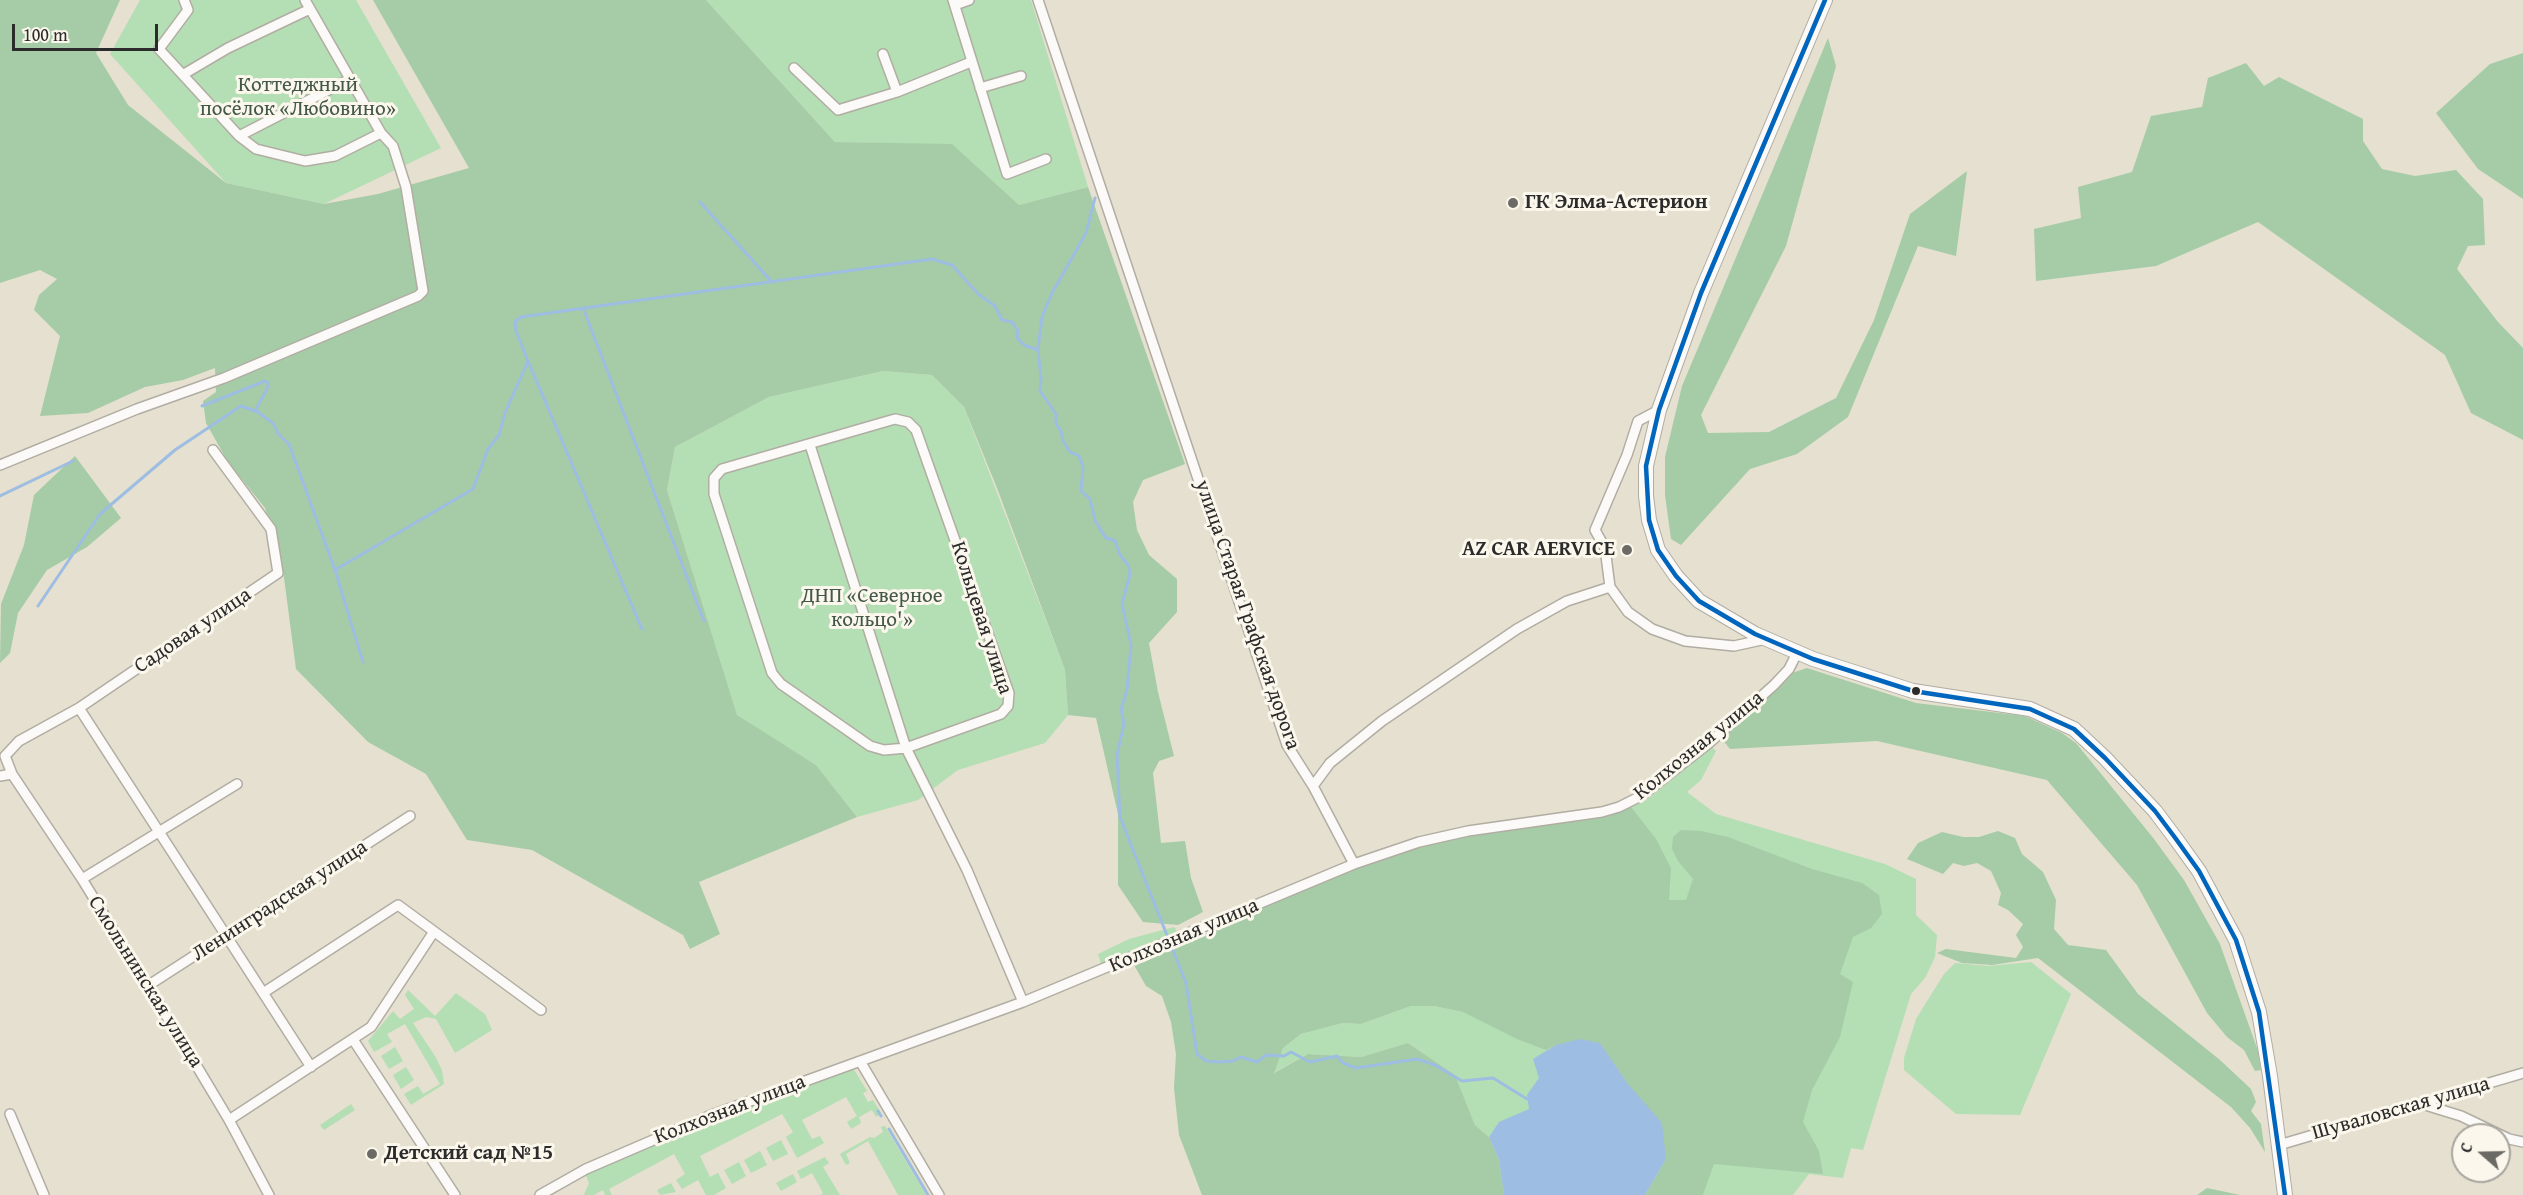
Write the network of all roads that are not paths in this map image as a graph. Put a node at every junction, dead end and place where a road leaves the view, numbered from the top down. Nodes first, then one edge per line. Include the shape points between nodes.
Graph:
1 (184, 0) edge
2 (969, 0) edge
3 (1038, 0) edge
4 (1825, 0) edge
5 (954, 2) edge
6 (308, 4) edge
7 (883, 54) dead end
8 (971, 62) junction
9 (794, 68) dead end
10 (184, 74) junction
11 (1021, 76) dead end
12 (350, 79) junction
13 (980, 88) junction
14 (897, 92) junction
15 (381, 133) junction
16 (239, 136) junction
17 (1046, 159) dead end
18 (1659, 410) junction
19 (810, 446) junction
20 (213, 450) dead end
21 (0, 465) edge
22 (1610, 587) junction
23 (1766, 639) junction
24 (1797, 653) junction
25 (79, 708) junction
26 (906, 748) junction
27 (12, 774) junction
28 (0, 776) edge
29 (237, 784) dead end
30 (1313, 786) junction
31 (410, 816) dead end
32 (159, 833) junction
33 (1354, 864) junction
34 (82, 879) junction
35 (433, 933) junction
36 (226, 936) junction
37 (148, 985) junction
38 (263, 993) junction
39 (1023, 1002) junction
40 (541, 1010) dead end
41 (354, 1041) junction
42 (860, 1061) junction
43 (311, 1067) junction
44 (2523, 1073) edge
45 (2422, 1104) junction
46 (10, 1114) dead end
47 (230, 1120) junction
48 (2523, 1142) edge
49 (2279, 1144) junction
50 (44, 1195) edge
51 (269, 1195) edge
52 (455, 1195) edge
53 (540, 1195) edge
54 (939, 1195) edge
55 (2285, 1195) edge

1 - 10 street via 188,9 159,49
2 - 5 street
3 - 30 street, улица Старая Графская дорога via 1287,745
4 - 18 main road via 1701,293
5 - 8 street
6 - 10 street
6 - 12 street
7 - 14 street
8 - 13 street
8 - 14 street
9 - 14 street via 838,110
10 - 16 street
11 - 13 street
12 - 15 street
12 - 16 street
13 - 17 street via 1007,174
15 - 16 street via 335,156 305,160 256,149
15 - 21 street via 393,146 406,187 423,291 418,296 224,378
18 - 22 street via 1638,421 1596,530 1605,548
18 - 23 main road via 1646,466 1649,520 1658,550 1699,601
19 - 26 street
19 - 26 street, Кольцевая улица via 722,469 714,478 714,495 772,673 781,684 870,746 884,750
19 - 26 street, Кольцевая улица via 894,419 908,422 916,430 1009,693 1008,706 1001,714
20 - 25 street, Садовая улица via 271,529 278,573
22 - 23 street via 1628,612 1652,629 1685,641 1734,646
22 - 30 street via 1567,601 1517,629 1382,721 1330,763
23 - 24 main road
24 - 33 street, Колхозная улица via 1774,685 1710,743 1641,796 1602,812 1468,831 1419,842
24 - 49 main road via 1929,696 2030,709 2074,729 2105,758 2188,855 2236,940 2259,1012
25 - 27 street, Садовая улица via 19,741 5,756
25 - 32 street
26 - 39 street via 967,870
27 - 28 street
27 - 34 street, Смольнинская улица
29 - 32 street
30 - 33 street, улица Старая Графская дорога
31 - 36 street, Ленинградская улица
32 - 34 street
32 - 36 street
33 - 39 street, Колхозная улица
34 - 37 street, Смольнинская улица
35 - 38 street via 398,905
35 - 40 street
35 - 41 street via 371,1027
36 - 37 street, Ленинградская улица
36 - 38 street
37 - 47 street, Смольнинская улица
38 - 43 street
39 - 42 street, Колхозная улица
41 - 43 street
41 - 52 street
42 - 53 street, Колхозная улица via 633,1148
42 - 54 street
43 - 47 street
44 - 45 street, Шуваловская улица
45 - 48 street
45 - 49 street, Шуваловская улица
46 - 50 street
47 - 51 street, Смольнинская улица
49 - 55 main road

